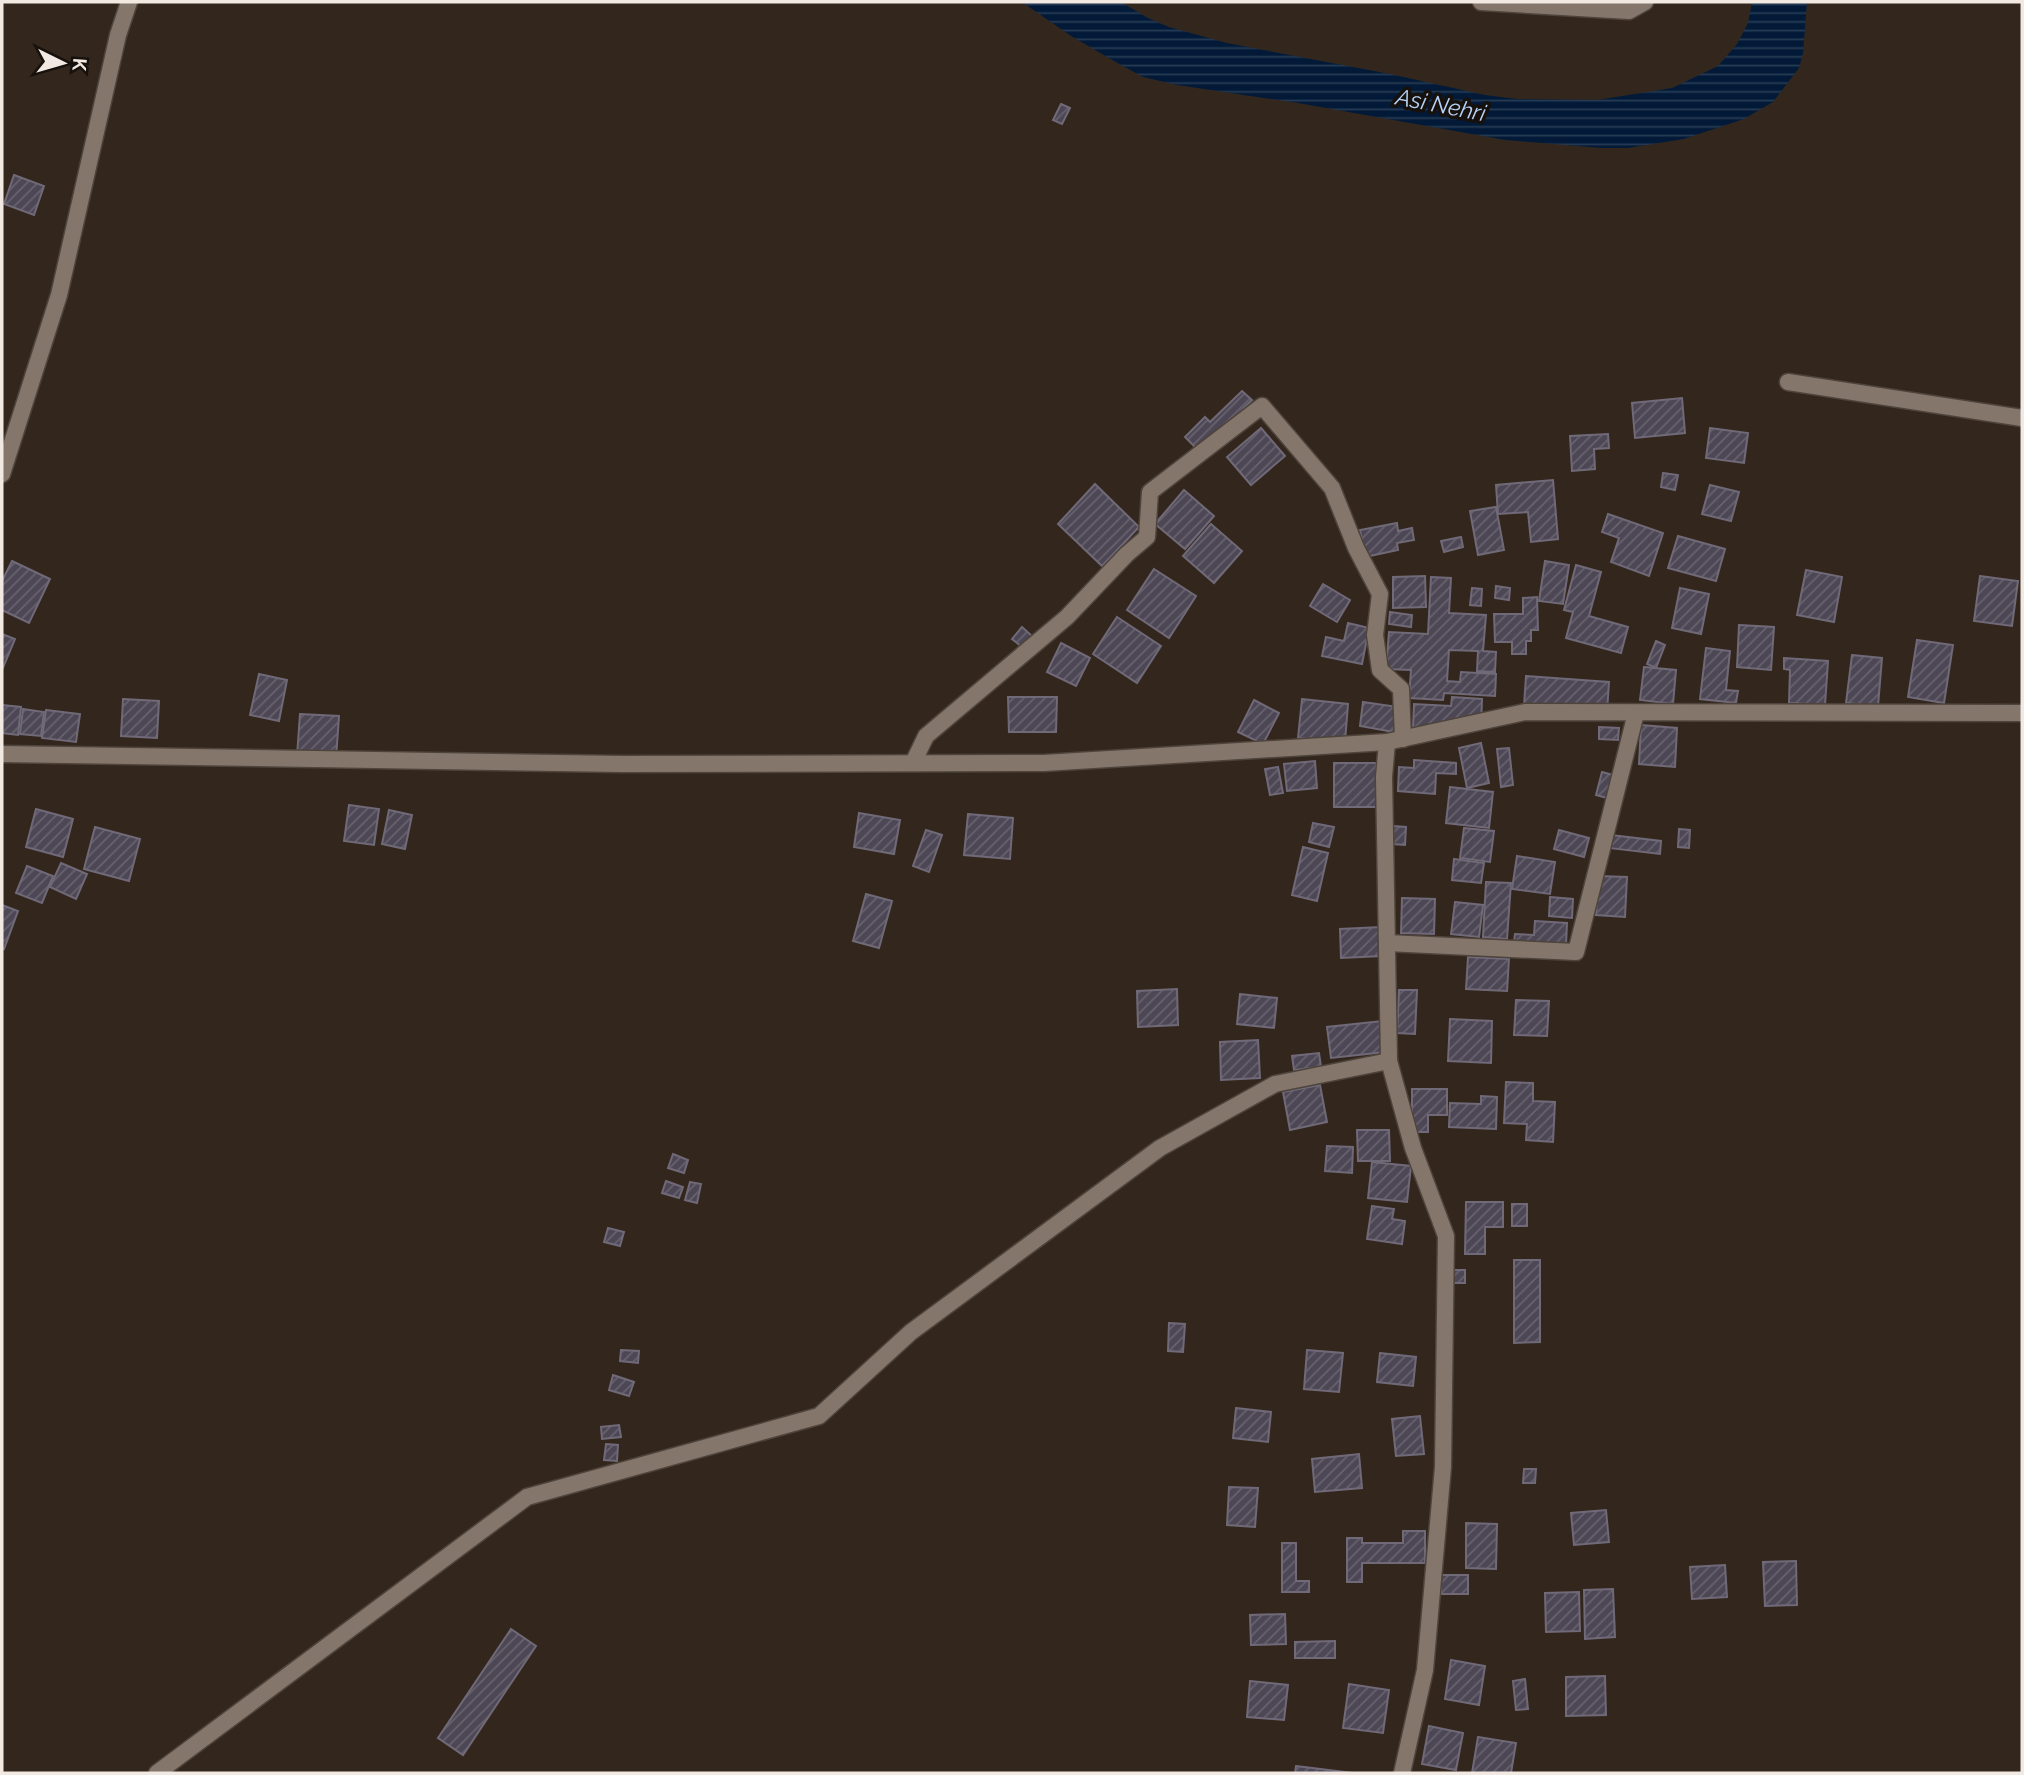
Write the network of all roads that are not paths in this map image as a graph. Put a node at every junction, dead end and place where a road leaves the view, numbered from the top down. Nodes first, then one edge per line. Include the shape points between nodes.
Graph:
1 (129, 2) edge
2 (1481, 2) edge
3 (1645, 2) edge
4 (1788, 382) dead end
5 (2022, 418) edge
6 (2, 474) edge
7 (1636, 713) junction
8 (2022, 713) edge
9 (1395, 740) junction
10 (2, 754) edge
11 (913, 764) junction
12 (1387, 943) junction
13 (1389, 1060) junction
14 (157, 1773) edge
15 (1402, 1773) edge

1 - 6 street via 59,295
2 - 3 street via 1629,11
4 - 5 street
7 - 8 street
7 - 9 street via 1525,712
7 - 12 street via 1576,952
9 - 11 street via 1045,763
9 - 11 street via 1401,689 1380,670 1375,635 1380,594 1332,488 1262,405 1150,492 1147,537 1067,617 926,736
9 - 12 street via 1384,777
10 - 11 street
12 - 13 street
13 - 14 street via 1275,1084 1160,1148 911,1332 819,1416 527,1497
13 - 15 street via 1413,1148 1446,1236 1443,1467 1425,1670

